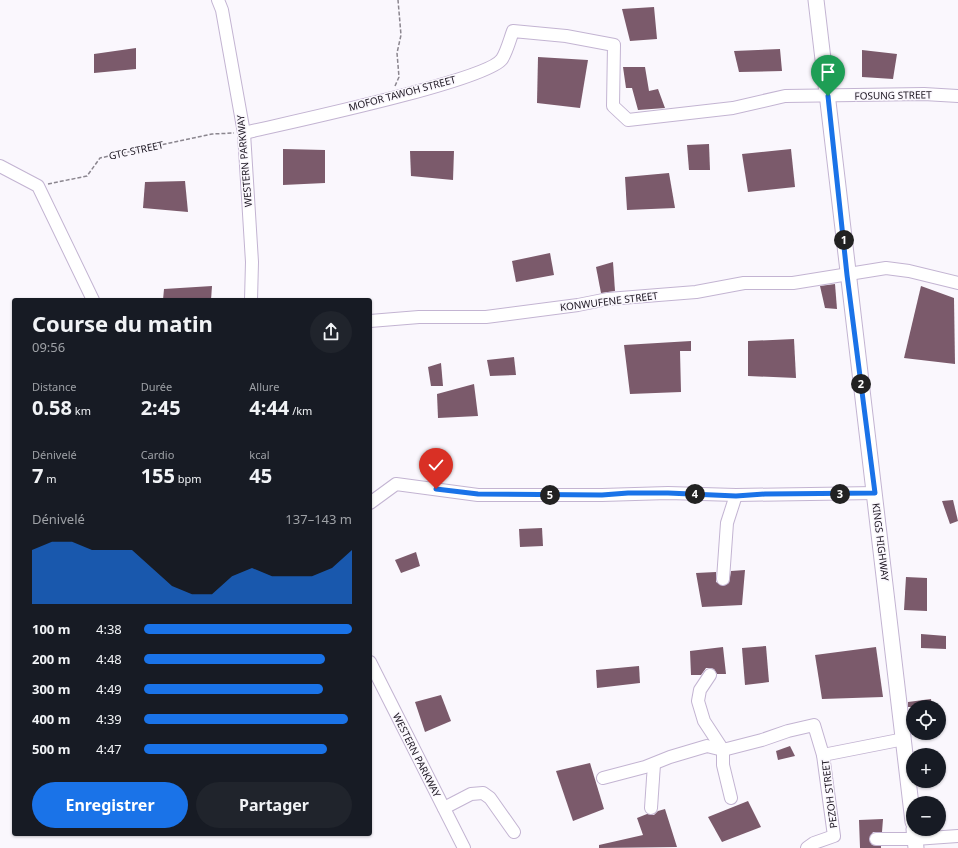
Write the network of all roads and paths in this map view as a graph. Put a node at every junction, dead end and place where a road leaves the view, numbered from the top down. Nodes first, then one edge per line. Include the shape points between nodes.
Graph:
1 (218, 0) edge
2 (398, 0) edge
3 (816, 0) edge
4 (396, 86) dead end
5 (828, 96) junction
6 (958, 96) edge
7 (244, 133) junction
8 (0, 166) edge
9 (38, 186) junction
10 (847, 275) junction
11 (958, 283) edge
12 (92, 298) edge
13 (251, 298) edge
14 (372, 320) edge
15 (875, 493) junction
16 (736, 496) junction
17 (372, 502) edge
18 (723, 579) dead end
19 (372, 666) edge
20 (710, 675) dead end
21 (904, 739) junction
22 (723, 750) junction
23 (823, 755) junction
24 (654, 764) junction
25 (602, 778) dead end
26 (910, 796) edge
27 (731, 798) dead end
28 (444, 808) junction
29 (651, 808) dead end
30 (514, 832) dead end
31 (958, 836) edge
32 (876, 839) dead end
33 (915, 839) edge
34 (464, 848) edge
35 (807, 848) edge

1 - 7 street, WESTERN PARKWAY via 222,10
2 - 4 path via 401,35 397,54 399,76
3 - 5 street, KINGS HIGHWAY
5 - 6 street, FOSUNG STREET
5 - 7 street, MOFOR TAWOH STREET via 785,96 734,108 628,120 613,106 614,45 566,36 513,31 502,60 485,70 428,89
5 - 10 street, KINGS HIGHWAY
7 - 9 path, GTC STREET via 212,134 100,158 87,176
7 - 13 street, WESTERN PARKWAY via 252,262
8 - 9 street
9 - 12 street
10 - 11 street, KONWUFENE STREET via 886,268
10 - 14 street, KONWUFENE STREET via 793,283 744,283 696,292 608,299 486,317
10 - 15 street, KINGS HIGHWAY
15 - 16 street
15 - 21 street, KINGS HIGHWAY
16 - 17 street via 668,493 478,494 396,484
16 - 18 street via 727,523
19 - 28 street, WESTERN PARKWAY
20 - 22 street via 700,690 698,701 704,721
21 - 23 street, PEZOH STREET
21 - 26 street, KINGS HIGHWAY
22 - 23 street via 814,725
22 - 24 street via 707,746
22 - 27 street via 723,765
23 - 35 street, PEZOH STREET via 834,836
24 - 25 street
24 - 29 street
28 - 30 street via 480,792 490,798
28 - 34 street, WESTERN PARKWAY
31 - 33 street
32 - 33 street

